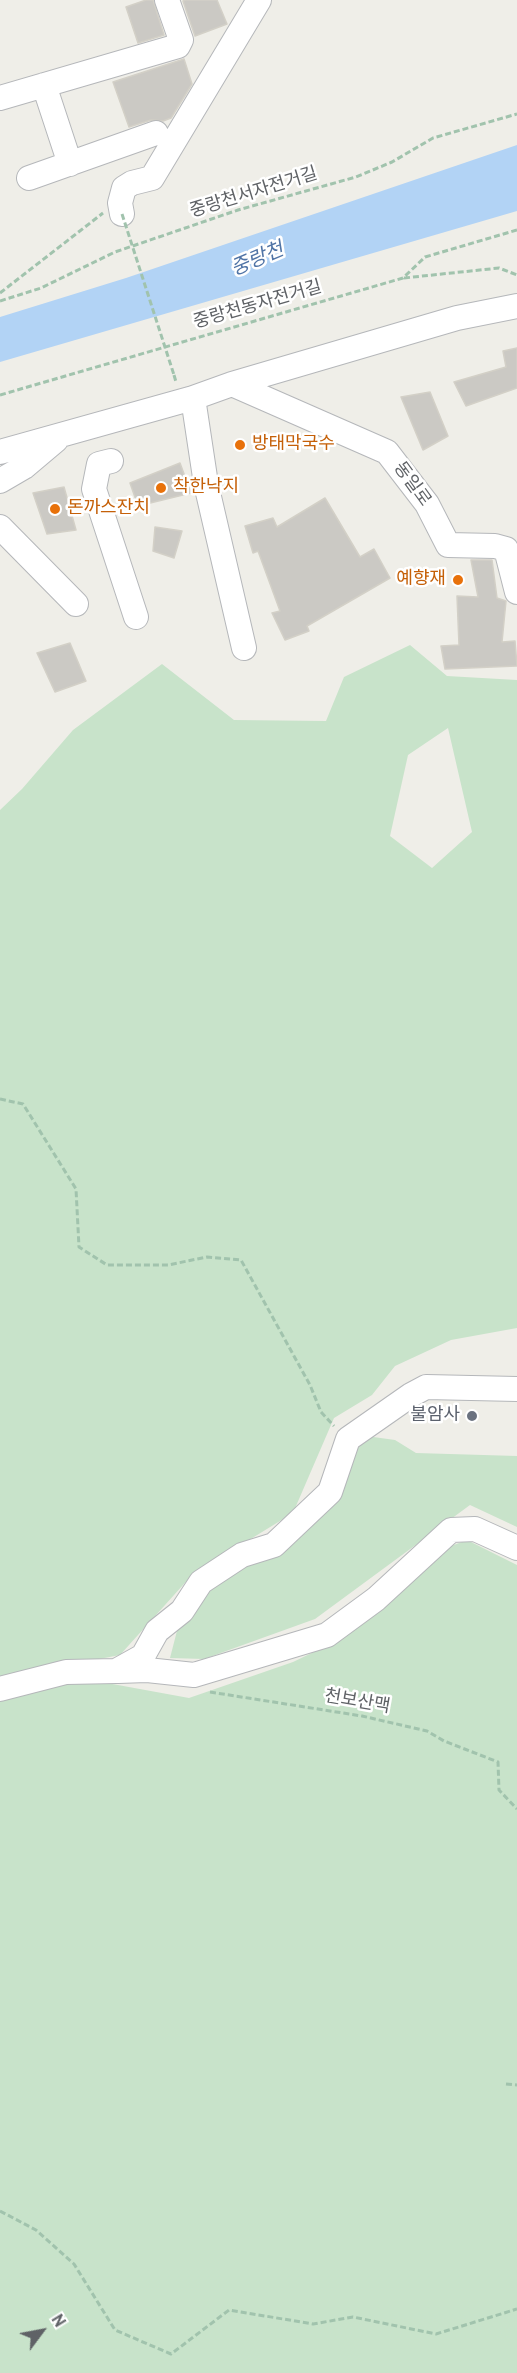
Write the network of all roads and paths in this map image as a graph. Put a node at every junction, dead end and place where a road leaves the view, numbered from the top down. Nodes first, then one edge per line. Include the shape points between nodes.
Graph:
1 (167, 0) edge
2 (259, 0) edge
3 (45, 85) junction
4 (0, 98) edge
5 (517, 114) edge
6 (156, 133) dead end
7 (70, 164) junction
8 (29, 178) dead end
9 (121, 209) junction
10 (517, 230) edge
11 (517, 275) edge
12 (403, 278) junction
13 (0, 293) edge
14 (0, 301) edge
15 (517, 306) edge
16 (232, 384) junction
17 (185, 390) junction
18 (0, 395) edge
19 (89, 428) junction
20 (62, 435) junction
21 (0, 452) edge
22 (0, 481) edge
23 (0, 527) edge
24 (517, 592) edge
25 (76, 604) dead end
26 (136, 617) dead end
27 (244, 648) dead end
28 (0, 1099) edge
29 (517, 1389) edge
30 (348, 1439) junction
31 (517, 1548) edge
32 (116, 1671) junction
33 (0, 1689) edge
34 (207, 1692) dead end
35 (517, 1809) edge
36 (506, 2084) dead end
37 (517, 2085) edge
38 (0, 2211) edge
39 (517, 2309) edge

1 - 3 street via 181,40 178,46
2 - 9 street via 152,178 124,188
3 - 4 street
3 - 7 street
5 - 14 path, 중랑천서자전거길 via 434,138 356,177 238,210 126,249 40,288
6 - 7 street
7 - 8 street
9 - 13 path via 95,218
9 - 17 path, bridge via 174,375
10 - 12 path, 중랑천동자전거길 via 426,257
11 - 12 path via 499,268
12 - 18 path, 중랑천동자전거길
15 - 16 street via 457,318
16 - 17 street
16 - 24 street, 동일로 via 387,452 427,504 448,545 506,549
17 - 19 street
17 - 27 street
19 - 20 street
19 - 26 street via 105,462 94,489
20 - 21 street
20 - 22 street via 24,467
23 - 25 street
28 - 30 path via 23,1104 76,1189 79,1246 88,1253 107,1265 168,1265 207,1257 241,1260 321,1412
29 - 30 street via 426,1388
30 - 32 street via 330,1492 274,1545 242,1555 201,1582 182,1611 157,1631 143,1656
31 - 32 street via 474,1529 451,1530 376,1599 327,1635 194,1675
32 - 33 street via 66,1672
34 - 35 path, 천보산맥 via 362,1716 428,1731 498,1762 499,1790
36 - 37 path
38 - 39 path via 36,2230 74,2264 115,2330 171,2354 229,2310 313,2324 353,2317 436,2334

